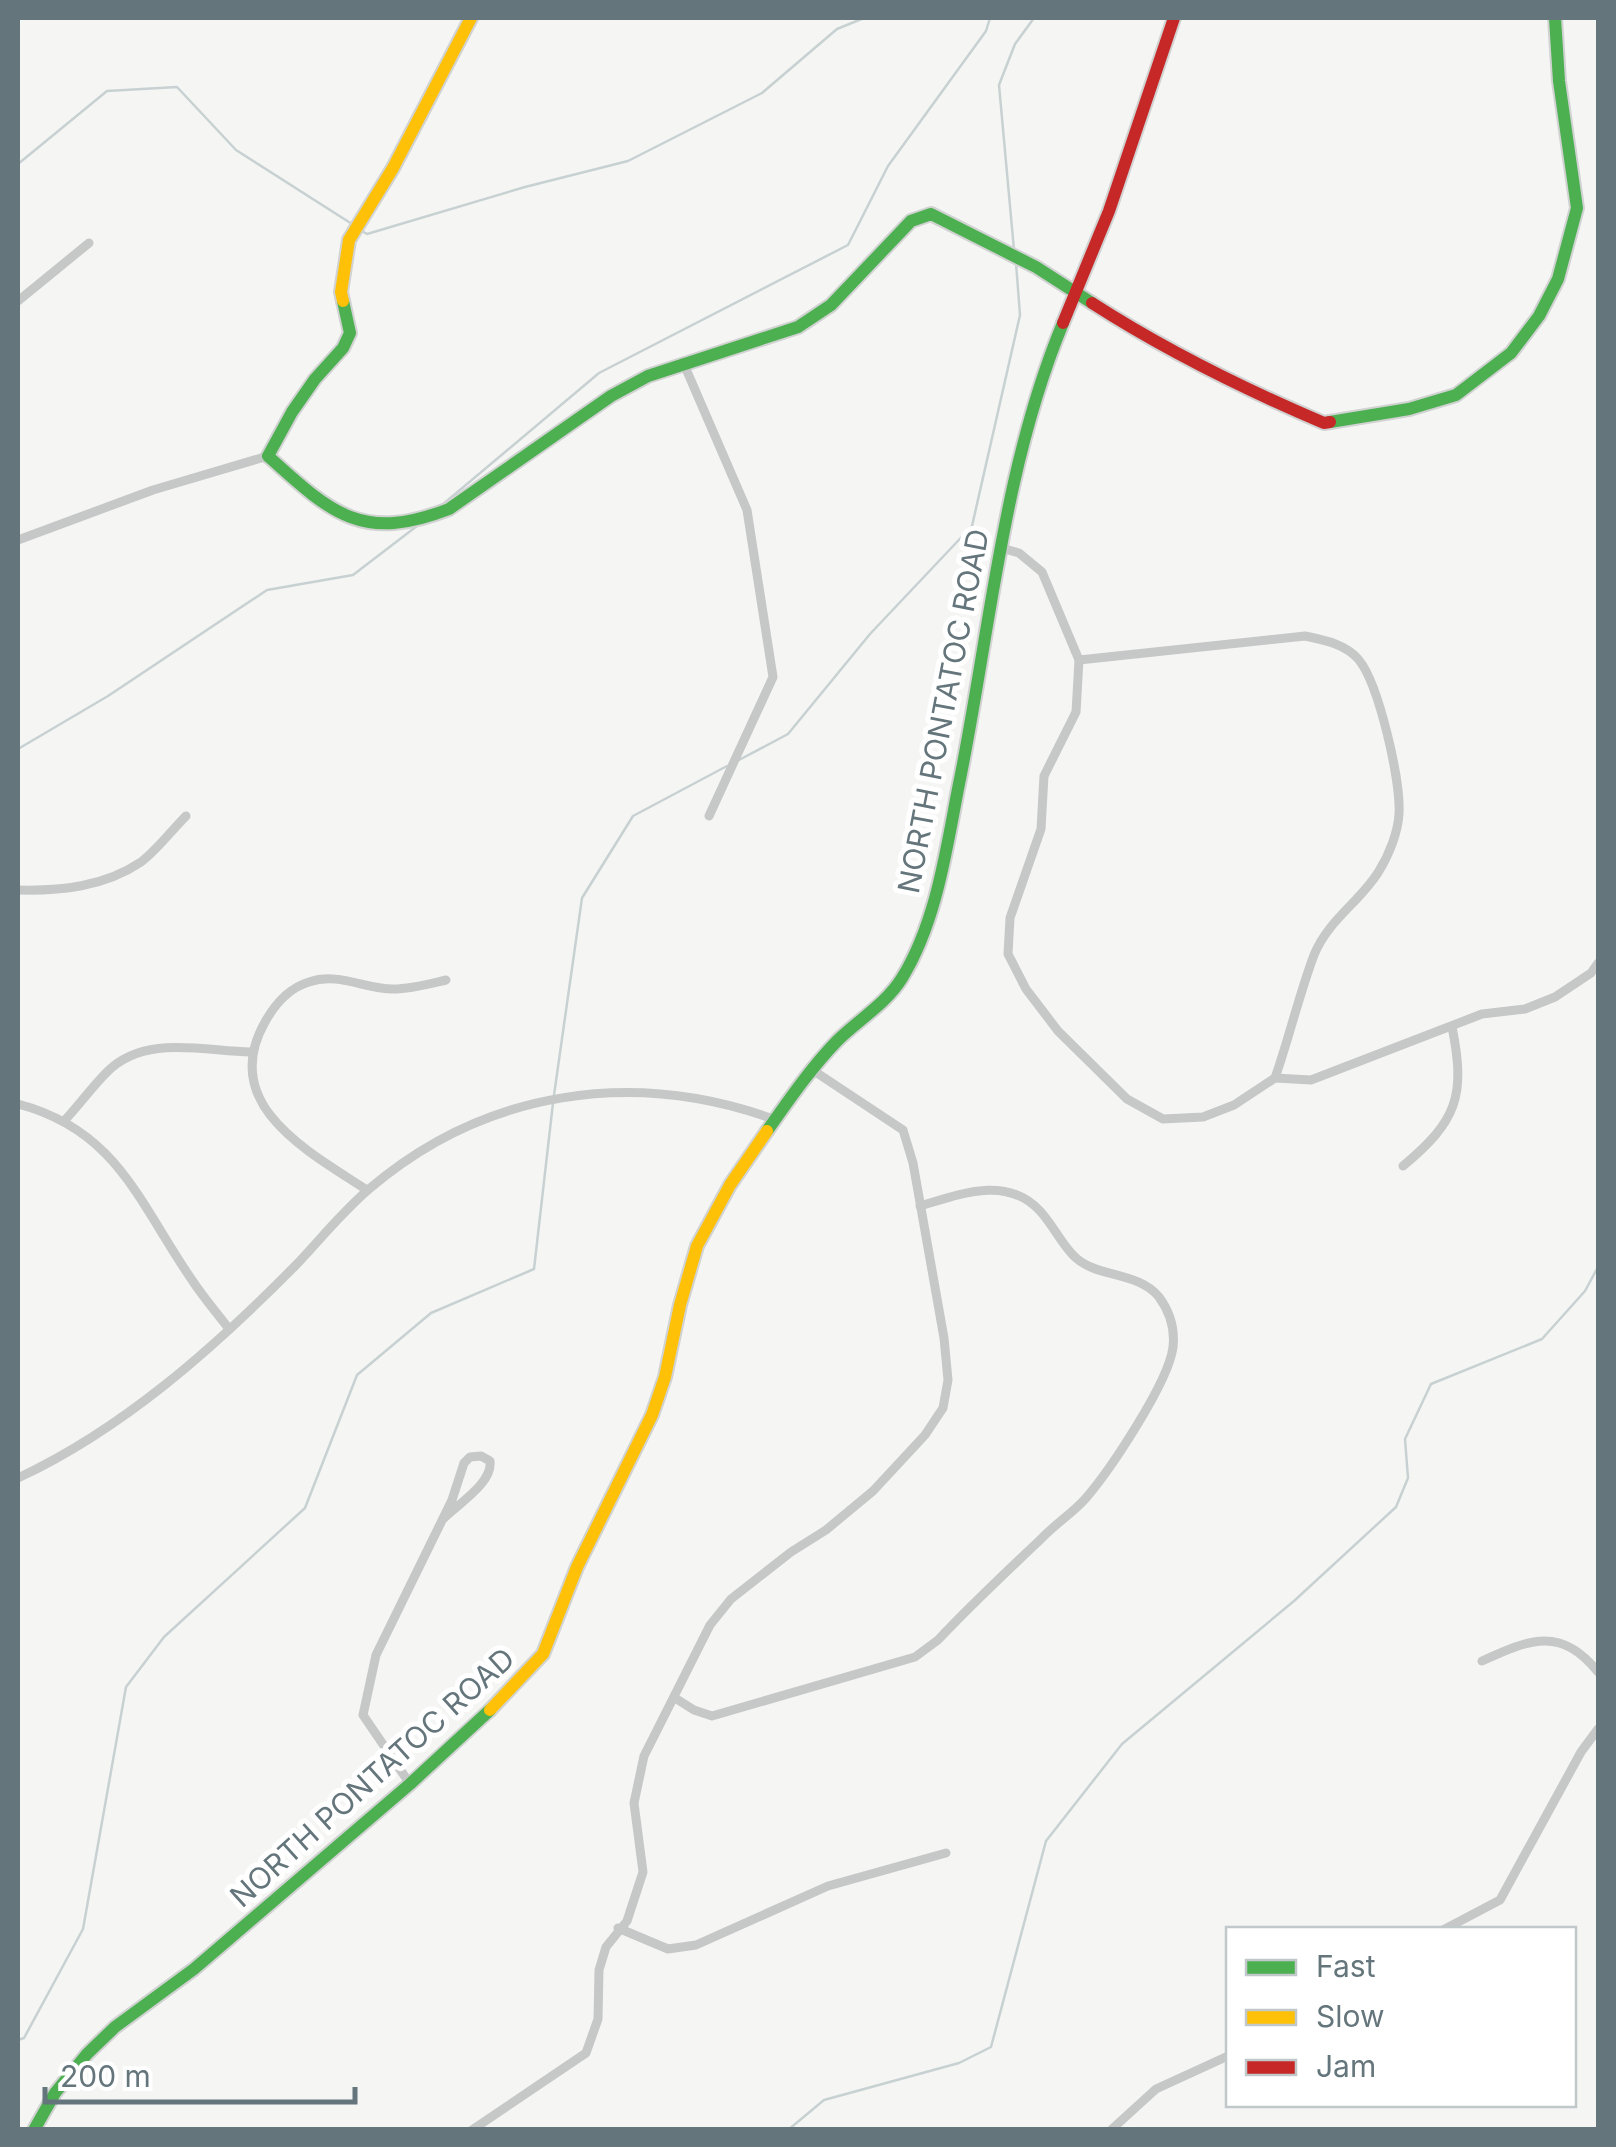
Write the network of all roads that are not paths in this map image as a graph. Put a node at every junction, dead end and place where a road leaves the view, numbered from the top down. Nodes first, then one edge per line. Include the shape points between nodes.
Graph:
1 (471, 18) edge
2 (1174, 18) edge
3 (1555, 18) edge
4 (89, 243) dead end
5 (1073, 293) junction
6 (18, 302) edge
7 (683, 362) junction
8 (268, 456) junction
9 (18, 540) edge
10 (1000, 548) junction
11 (1078, 660) junction
12 (186, 816) dead end
13 (710, 816) dead end
14 (18, 890) edge
15 (1598, 963) edge
16 (446, 980) dead end
17 (1452, 1027) junction
18 (250, 1052) junction
19 (811, 1069) junction
20 (1275, 1078) junction
21 (18, 1104) edge
22 (66, 1120) junction
23 (776, 1120) junction
24 (1403, 1166) dead end
25 (367, 1190) junction
26 (920, 1206) junction
27 (229, 1329) junction
28 (18, 1478) edge
29 (443, 1519) junction
30 (1482, 1661) dead end
31 (1598, 1672) edge
32 (675, 1698) junction
33 (1598, 1730) edge
34 (410, 1784) junction
35 (946, 1853) dead end
36 (1450, 1927) edge
37 (618, 1928) junction
38 (1226, 2057) edge
39 (34, 2130) edge
40 (472, 2130) edge
41 (1111, 2130) edge

1 - 8 street via 350,240 342,292 350,333
2 - 5 street, NORTH PONTATOC ROAD via 1109,210
3 - 5 street via 1574,224 1539,316 1503,361 1456,395 1324,423
4 - 6 street
5 - 7 street via 931,214 910,221 831,305 798,328
5 - 10 street, NORTH PONTATOC ROAD via 1023,449
7 - 8 street via 612,396 421,522 354,521 324,506
7 - 13 street via 747,510 774,677
8 - 9 street
10 - 11 street via 1019,553 1042,572
10 - 19 street, NORTH PONTATOC ROAD via 972,724 924,930 895,988
11 - 20 street via 1076,712 1044,776 1040,829 1010,918 1008,954 1058,1032 1144,1111 1163,1119 1204,1117
11 - 20 street via 1305,636 1336,643 1367,672 1393,756 1399,814 1378,872 1315,952
12 - 14 street via 141,862 99,882
15 - 17 street via 1556,997
16 - 18 street via 391,989 342,978 308,982 272,1008
17 - 20 street via 1312,1080
17 - 24 street via 1455,1102 1436,1138
18 - 22 street via 158,1048 131,1055
18 - 25 street via 264,1108 284,1132
19 - 23 street, NORTH PONTATOC ROAD
19 - 26 street via 903,1130
21 - 22 street
22 - 27 street via 127,1176
23 - 25 street via 687,1097 560,1096 463,1129
23 - 34 street, NORTH PONTATOC ROAD via 698,1246 652,1415 577,1567 543,1654
25 - 27 street
26 - 32 street via 944,1338 943,1408 873,1490 731,1599 710,1625
26 - 32 street via 972,1191 1019,1195 1080,1262 1130,1278 1159,1298 1173,1324 1166,1373 1082,1502 914,1657 712,1716
27 - 28 street via 122,1416
29 - 29 street via 485,1481 490,1460 470,1457 464,1463
29 - 34 street via 376,1655 363,1715
30 - 31 street via 1519,1644 1554,1641 1581,1651
32 - 37 street via 644,1756 634,1804 644,1872 627,1921
33 - 36 street via 1500,1900
34 - 39 street, NORTH PONTATOC ROAD via 194,1970 116,2026 55,2093
35 - 37 street via 828,1886 696,1945 668,1949
37 - 40 street via 599,1970 598,2019 586,2053
38 - 41 street via 1156,2089

